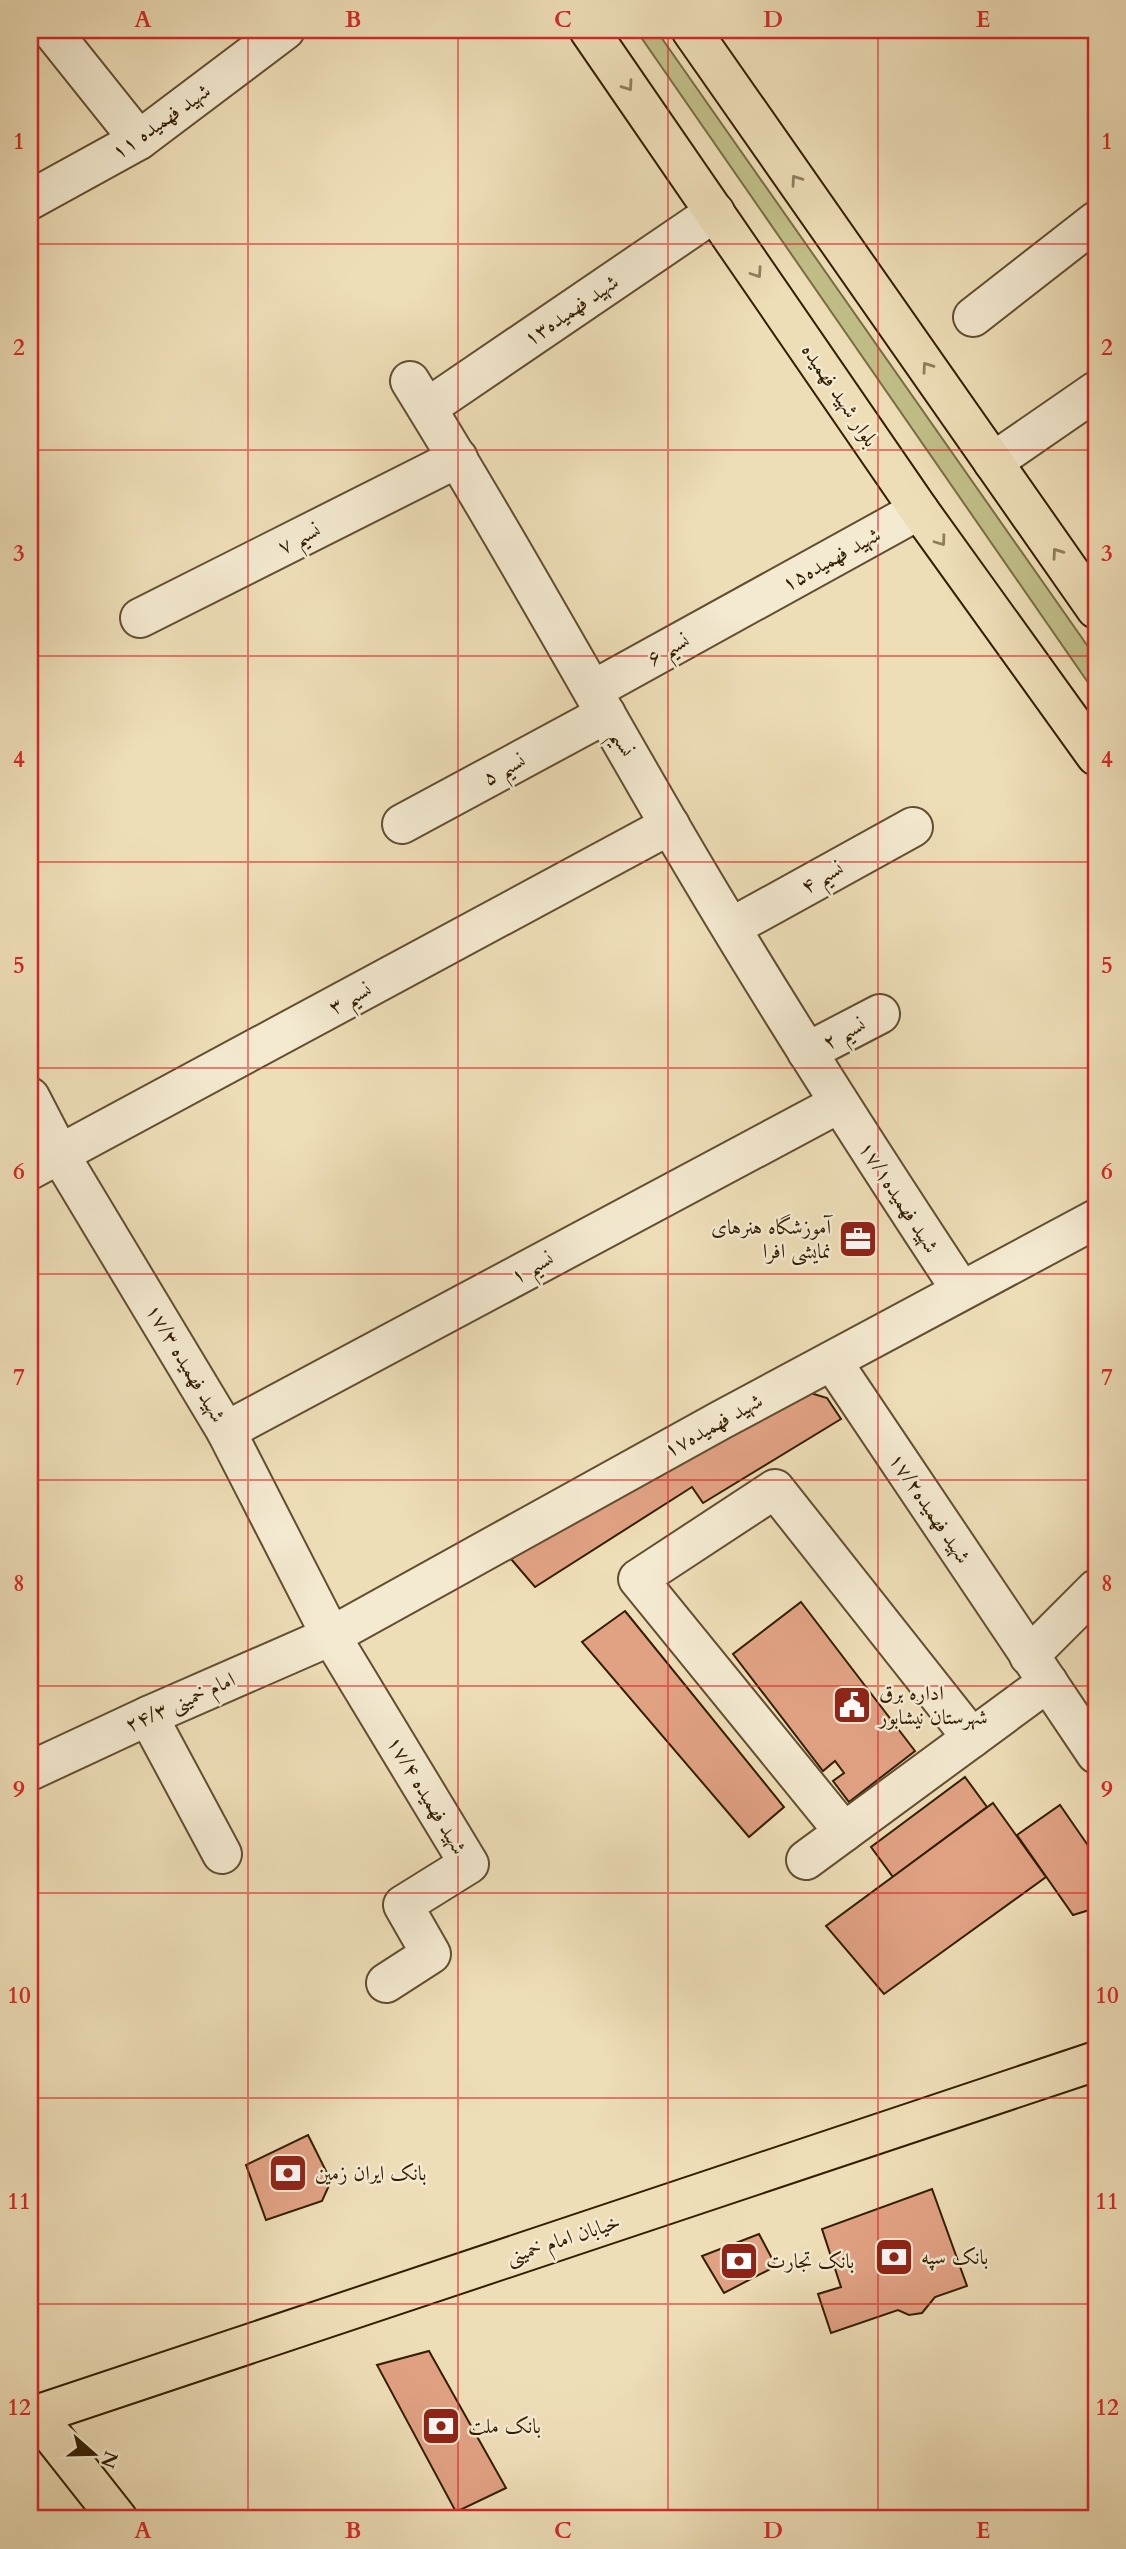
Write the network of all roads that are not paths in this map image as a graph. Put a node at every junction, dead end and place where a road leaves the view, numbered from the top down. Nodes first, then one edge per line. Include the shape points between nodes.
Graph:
1 (51, 30) edge
2 (285, 30) edge
3 (589, 30) edge
4 (691, 30) edge
5 (139, 141) junction
6 (30, 200) edge
7 (715, 212) junction
8 (1096, 221) edge
9 (973, 317) dead end
10 (1096, 391) edge
11 (418, 395) joint
12 (458, 458) junction
13 (993, 462) junction
14 (919, 510) junction
15 (743, 608) joint
16 (1096, 609) edge
17 (140, 618) dead end
18 (600, 702) junction
19 (1096, 756) edge
20 (402, 824) dead end
21 (670, 825) junction
22 (912, 827) dead end
23 (732, 928) junction
24 (880, 1014) dead end
25 (807, 1052) junction
26 (30, 1097) edge
27 (838, 1104) junction
28 (45, 1162) edge
29 (1096, 1219) edge
30 (961, 1290) junction
31 (832, 1361) junction
32 (226, 1430) junction
33 (1096, 1589) edge
34 (331, 1636) junction
35 (1039, 1669) junction
36 (148, 1716) junction
37 (972, 1738) junction
38 (1096, 1754) edge
39 (30, 1771) edge
40 (844, 1832) junction
41 (222, 1854) dead end
42 (806, 1860) dead end
43 (386, 1983) dead end
44 (1096, 2061) edge
45 (32, 2410) edge
46 (118, 2519) edge

1 - 5 street
2 - 5 street, شهید فهمیده ۱۱
3 -> 7 main road, بلوار شهید فهمیده
13 -> 4 main road
5 - 6 street, شهید فهمیده ۱۱
7 - 11 street, شهید فهمیده۱۳
7 -> 14 main road, بلوار شهید فهمیده
8 - 9 street
10 - 13 street
11 - 12 street, نسیم
12 - 17 street, نسیم ۷
12 - 18 street, نسیم
16 -> 13 main road
14 - 15 street, شهید فهمیده۱۵
14 -> 19 main road, بلوار شهید فهمیده
15 - 18 street, نسیم ۶
18 - 20 street, نسیم ۵
18 - 21 street, نسیم
21 - 23 street, نسیم
21 - 28 street, نسیم ۳
22 - 23 street, نسیم ۴
23 - 25 street, نسیم
24 - 25 street, نسیم ۲
25 - 27 street, نسیم
26 - 28 street, شهید فهمیده ۱۷/۳
27 - 30 street, شهید فهمیده۱۷/۱
27 - 32 street, نسیم ۱
28 - 32 street, شهید فهمیده ۱۷/۳
29 - 30 street, شهید فهمیده۱۷
30 - 31 street, شهید فهمیده۱۷
31 - 34 street, شهید فهمیده۱۷
31 - 35 street, شهید فهمیده۱۷/۲
32 - 34 street, شهید فهمیده ۱۷/۳
33 - 35 street
34 - 36 street, امام خمینی ۲۴/۳
34 - 43 street, شهید فهمیده ۱۷/۴ via 469,1864 403,1905 431,1954
35 - 37 street
35 - 38 street, شهید فهمیده۱۷/۲
36 - 39 street, امام خمینی ۲۴/۳
36 - 41 street
37 - 40 street
37 - 40 street via 775,1489 638,1579
40 - 42 street
44 - 45 main road, خیابان امام خمینی
45 - 46 main road

